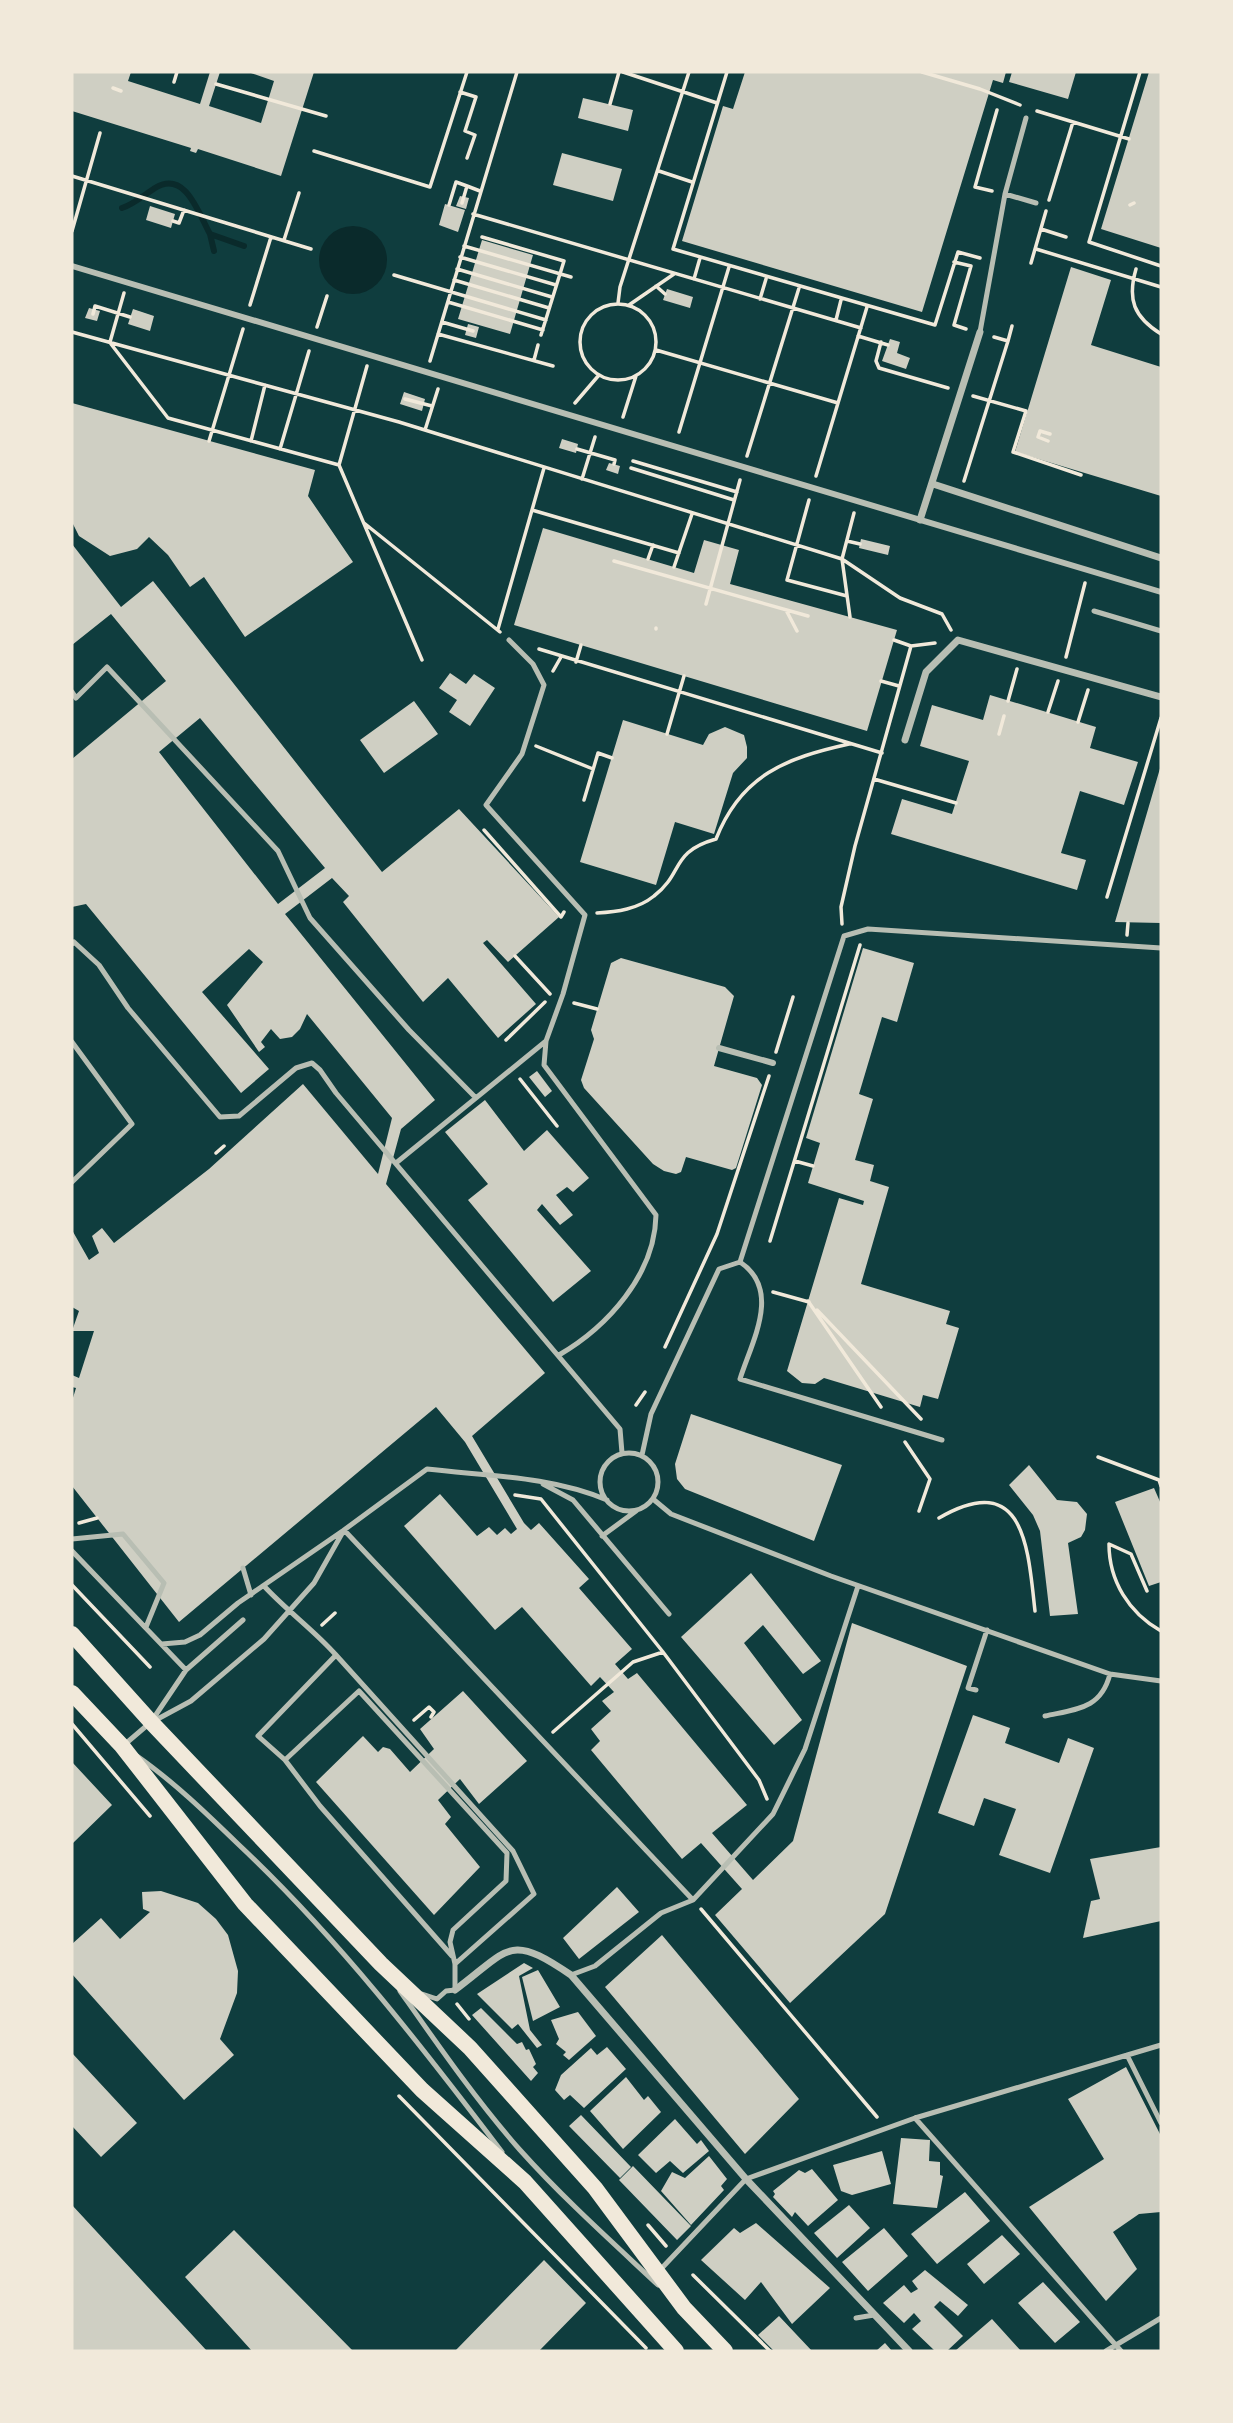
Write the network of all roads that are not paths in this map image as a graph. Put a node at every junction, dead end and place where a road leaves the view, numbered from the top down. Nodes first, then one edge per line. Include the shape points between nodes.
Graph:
1 (1026, 118) dead end
2 (1005, 194) junction
3 (1036, 203) dead end
4 (72, 266) edge
5 (980, 332) joint
6 (933, 484) junction
7 (920, 520) junction
8 (1161, 558) edge
9 (1161, 592) edge
10 (1094, 611) dead end
11 (1161, 631) edge
12 (509, 639) road end
13 (72, 692) edge
14 (1161, 697) edge
15 (905, 740) dead end
16 (72, 944) edge
17 (1161, 947) edge
18 (546, 1041) junction
19 (72, 1042) edge
20 (719, 1048) dead end
21 (773, 1063) road end
22 (475, 1097) junction
23 (396, 1163) junction
24 (72, 1182) edge
25 (740, 1262) junction
26 (559, 1355) junction
27 (942, 1440) road end
28 (622, 1453) junction
29 (642, 1455) junction
30 (537, 1481) junction
31 (653, 1499) junction
32 (607, 1500) junction
33 (638, 1509) junction
34 (344, 1530) junction
35 (602, 1536) junction
36 (72, 1539) edge
37 (72, 1551) edge
38 (243, 1568) dead end
39 (264, 1586) junction
40 (858, 1586) junction
41 (251, 1595) junction
42 (290, 1613) junction
43 (669, 1614) dead end
44 (243, 1620) dead end
45 (146, 1627) junction
46 (987, 1630) junction
47 (72, 1634) edge
48 (162, 1644) junction
49 (336, 1655) junction
50 (186, 1670) junction
51 (1110, 1674) junction
52 (1161, 1681) edge
53 (976, 1690) dead end
54 (72, 1693) edge
55 (1045, 1716) dead end
56 (151, 1722) junction
57 (122, 1746) junction
58 (285, 1760) junction
59 (693, 1900) junction
60 (452, 1956) junction
61 (381, 1964) junction
62 (455, 1965) junction
63 (571, 1975) junction
64 (408, 1989) junction
65 (455, 1990) junction
66 (1161, 2045) edge
67 (1127, 2055) junction
68 (915, 2118) junction
69 (1161, 2123) edge
70 (746, 2179) junction
71 (525, 2182) junction
72 (658, 2272) junction
73 (684, 2308) junction
74 (874, 2315) junction
75 (856, 2318) dead end
76 (1161, 2318) edge
77 (1115, 2345) junction
78 (676, 2351) edge
79 (725, 2351) edge
80 (909, 2351) edge
81 (1106, 2351) edge
82 (1121, 2351) edge

1 - 2 lane
2 - 3 lane
2 - 5 lane
4 - 7 street
5 - 6 street
6 - 7 street
6 - 8 street
7 - 9 street
10 - 11 lane
12 - 18 lane via 533,664 544,685 515,768 486,805 584,915
13 - 22 lane via 76,698 107,667 278,851 310,918
14 - 15 street via 958,640 926,672
16 - 23 lane via 99,964 128,1008 220,1117 239,1116 296,1068 312,1063
17 - 25 lane via 868,929 844,936
18 - 22 lane
18 - 26 lane via 542,1057 547,1072 656,1215 646,1256 620,1307 581,1343
19 - 24 lane via 132,1124
20 - 21 street
22 - 23 lane
23 - 26 lane
25 - 27 lane via 753,1271 764,1306 740,1379
25 - 29 lane via 719,1269 706,1290 651,1414
26 - 28 lane via 620,1429
28 - 29 lane
28 - 32 lane via 613,1457 602,1473 600,1483
29 - 31 lane via 659,1479
30 - 32 lane
30 - 34 lane via 427,1469
30 - 35 lane via 573,1500
31 - 33 lane
31 - 40 lane via 671,1514
32 - 33 lane via 622,1510
33 - 35 lane
34 - 39 lane
34 - 42 lane via 314,1583
34 - 59 lane
35 - 43 lane
36 - 45 lane via 123,1534 142,1555 164,1583
37 - 45 lane
38 - 41 lane
39 - 41 lane
39 - 42 lane
40 - 46 lane
40 - 59 lane via 805,1749 773,1814
41 - 48 lane via 200,1635
42 - 49 lane via 315,1631
42 - 56 lane via 191,1701
44 - 50 lane
45 - 48 lane
46 - 51 lane
46 - 53 lane via 968,1688
47 - 56 main road
48 - 50 lane
49 - 58 lane via 258,1736
49 - 62 lane via 513,1852 534,1894
50 - 56 lane
51 - 52 lane
51 - 55 lane via 1106,1690 1095,1702
54 - 57 main road
56 - 57 lane
56 - 61 main road
57 - 71 main road via 245,1904 415,2082
57 - 71 lane via 172,1781 275,1878 375,1989
58 - 60 lane
58 - 60 lane via 359,1691 507,1853 506,1881 453,1930
59 - 63 lane via 661,1913 595,1966
60 - 62 lane
61 - 64 main road
61 - 73 lane via 518,2147 570,2203
62 - 65 lane
63 - 65 street via 539,1953 525,1948 509,1950
63 - 70 street
64 - 65 lane via 438,1999
64 - 72 main road via 470,2048 595,2188
66 - 67 lane
67 - 68 lane
67 - 69 lane
68 - 70 lane
68 - 77 lane
70 - 72 lane
70 - 74 street
71 - 78 main road
72 - 73 main road
73 - 79 main road
74 - 75 lane
74 - 80 street
76 - 77 lane
77 - 81 lane
77 - 82 lane

